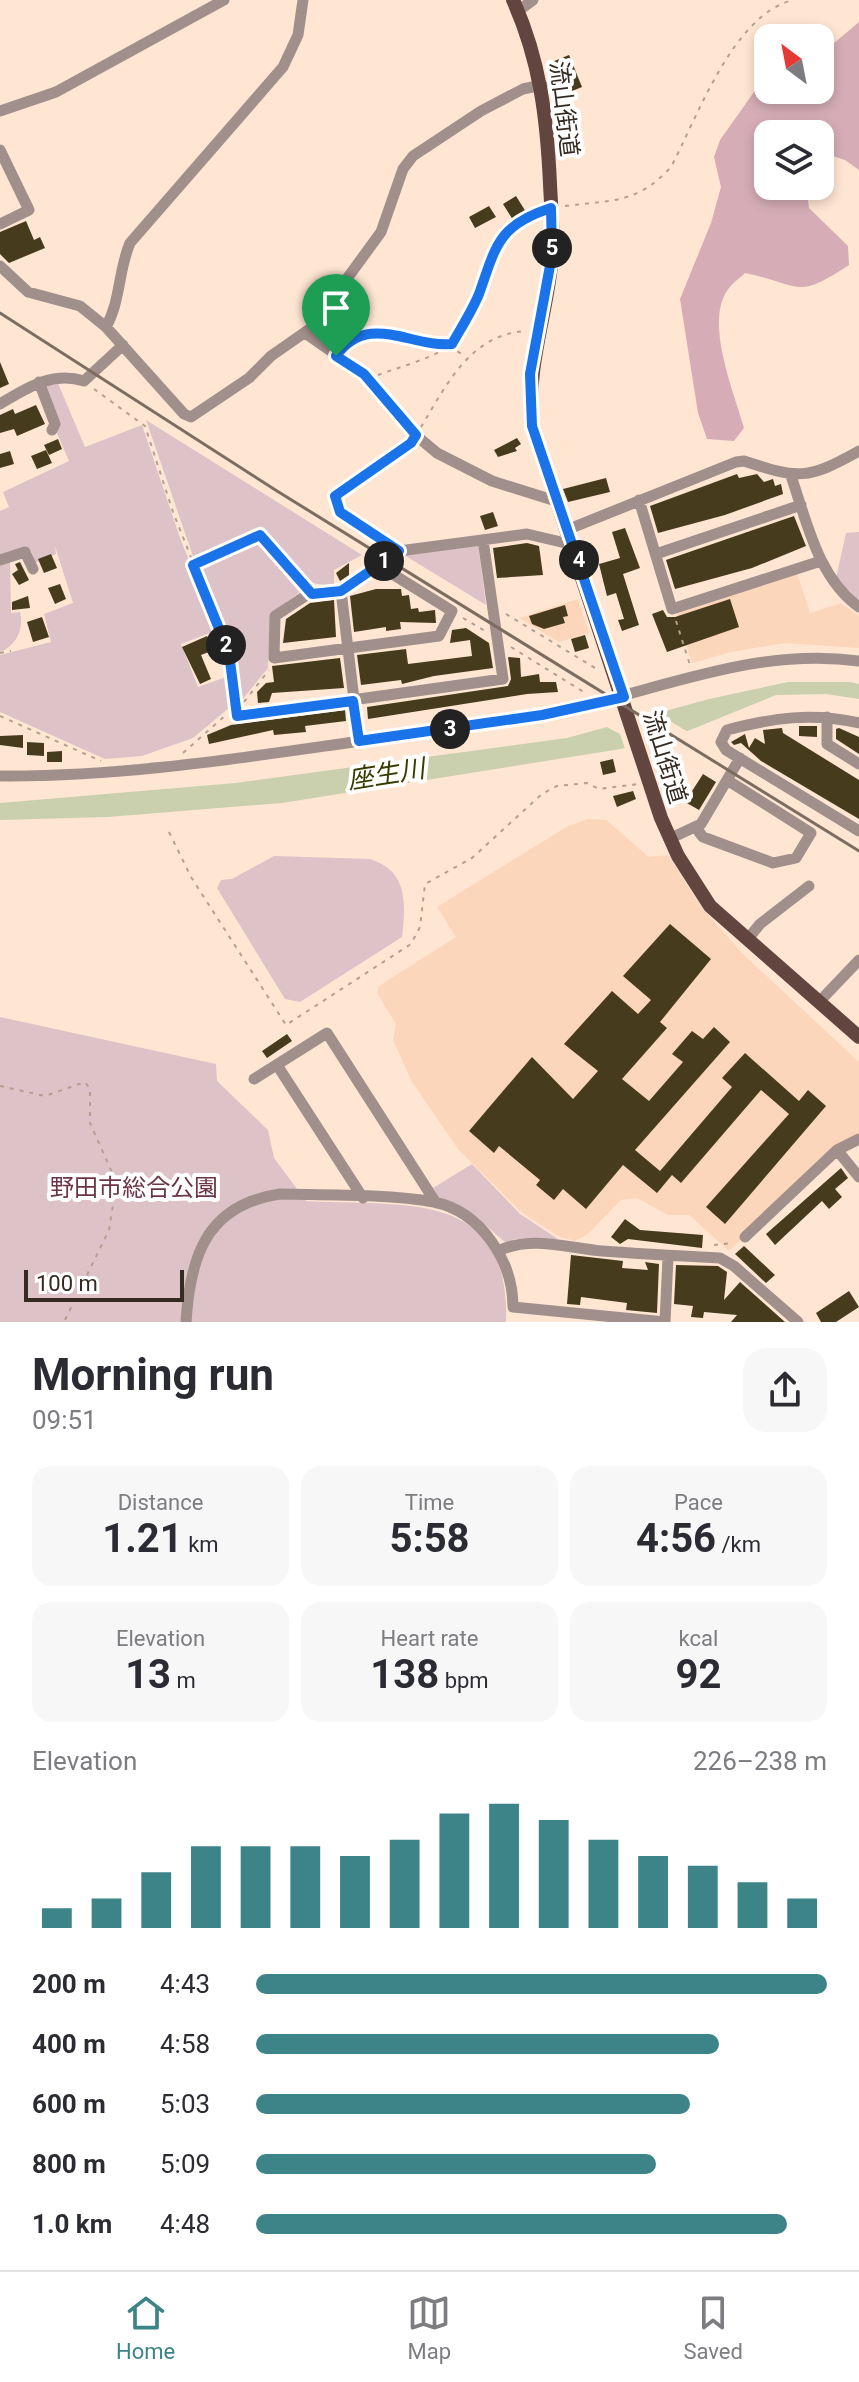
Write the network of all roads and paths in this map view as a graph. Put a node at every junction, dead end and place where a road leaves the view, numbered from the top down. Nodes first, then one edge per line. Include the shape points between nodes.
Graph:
1 (224, 0) edge
2 (303, 0) edge
3 (533, 0) edge
4 (793, 0) edge
5 (516, 6) edge
6 (542, 85) junction
7 (0, 111) edge
8 (0, 150) edge
9 (4, 175) edge
10 (551, 208) junction
11 (0, 224) edge
12 (0, 266) edge
13 (106, 327) junction
14 (539, 331) junction
15 (305, 333) junction
16 (123, 345) junction
17 (449, 345) junction
18 (336, 356) junction
19 (466, 357) junction
20 (84, 381) junction
21 (370, 381) junction
22 (39, 382) junction
23 (0, 404) edge
24 (52, 430) dead end
25 (416, 435) junction
26 (859, 451) edge
27 (791, 476) junction
28 (639, 500) junction
29 (559, 502) junction
30 (801, 505) junction
31 (569, 529) junction
32 (483, 540) junction
33 (574, 545) junction
34 (399, 551) junction
35 (656, 554) junction
36 (0, 560) edge
37 (821, 561) junction
38 (193, 565) junction
39 (378, 565) junction
40 (33, 569) dead end
41 (341, 591) junction
42 (312, 594) junction
43 (492, 604) junction
44 (859, 607) edge
45 (672, 609) junction
46 (452, 611) junction
47 (497, 638) junction
48 (346, 649) junction
49 (11, 651) dead end
50 (0, 653) edge
51 (859, 661) edge
52 (690, 667) dead end
53 (601, 672) dead end
54 (588, 694) dead end
55 (353, 701) junction
56 (626, 703) junction
57 (0, 716) edge
58 (237, 716) joint
59 (827, 717) junction
60 (859, 723) edge
61 (359, 741) junction
62 (740, 758) junction
63 (102, 761) dead end
64 (859, 764) edge
65 (0, 776) edge
66 (727, 780) junction
67 (639, 783) dead end
68 (696, 828) junction
69 (859, 831) edge
70 (169, 832) dead end
71 (669, 839) junction
72 (809, 886) dead end
73 (747, 940) junction
74 (859, 960) edge
75 (819, 1002) junction
76 (859, 1037) edge
77 (277, 1065) junction
78 (254, 1079) dead end
79 (0, 1086) edge
80 (859, 1139) edge
81 (837, 1150) junction
82 (859, 1177) edge
83 (363, 1198) junction
84 (436, 1203) junction
85 (745, 1237) joint
86 (498, 1251) junction
87 (668, 1257) junction
88 (714, 1258) junction
89 (628, 1320) edge
90 (64, 1322) edge
91 (186, 1322) edge
92 (665, 1322) edge
93 (798, 1322) edge

1 - 7 street via 56,92
2 - 13 street via 298,35 283,67 130,243 121,263 116,309
3 - 5 street
4 - 10 path via 759,16 734,48 671,167 656,183 636,196
5 - 6 main road, 流山街道
6 - 10 main road, 流山街道
6 - 15 street via 481,111 413,156 403,169 381,232
8 - 9 street
9 - 11 street via 29,210
10 - 14 main road, 流山街道 via 552,255
10 - 17 path via 528,215 499,239 478,296
12 - 13 street via 28,292 80,306
13 - 16 street
14 - 19 path via 500,337
14 - 29 main road, 流山街道 via 530,374 532,426
15 - 16 street via 191,417
15 - 18 street
16 - 20 street
17 - 18 path via 378,332 357,336
17 - 19 path
17 - 21 path
18 - 21 street
19 - 25 path
20 - 22 street via 67,376
20 - 38 path via 145,426
21 - 25 street
22 - 23 street
22 - 24 street via 55,424
25 - 29 street via 437,453 492,481
25 - 34 path via 335,496 340,512
26 - 27 street via 820,472
27 - 28 street via 736,462
27 - 30 street
28 - 31 street
28 - 35 street
29 - 31 main road, 流山街道
30 - 35 street
30 - 37 street
31 - 33 main road, 流山街道
32 - 33 street via 527,534
32 - 34 street
32 - 43 street
33 - 56 main road, 流山街道
34 - 39 street
35 - 45 street
36 - 40 street via 25,552
37 - 44 street via 841,594
37 - 45 street
38 - 42 path via 260,535
38 - 58 path via 229,653
39 - 41 street
39 - 46 street
41 - 42 street
41 - 48 street
42 - 48 street via 275,616 274,658
43 - 47 street
43 - 53 path
45 - 52 path
46 - 47 path
46 - 48 street via 439,636
47 - 54 path
47 - 55 street via 503,679
48 - 55 street
49 - 50 path
51 - 56 street via 802,656 749,661
55 - 58 street
55 - 61 street
56 - 61 street
56 - 71 main road, 流山街道
57 - 63 path
59 - 60 street
59 - 62 street via 789,717 727,730 721,742
59 - 64 street via 827,744
61 - 65 street via 154,770
62 - 66 street
62 - 69 street
66 - 68 street
66 - 68 street via 811,833 796,858 773,863 703,837
67 - 70 path via 599,789 587,783 557,786 542,794 472,858 425,884 420,927 411,944 286,1025 191,877
68 - 71 street
71 - 73 main road, 流山街道 via 710,906
72 - 73 street
73 - 75 main road, 流山街道
74 - 75 street
75 - 76 main road, 流山街道
77 - 78 street
77 - 83 street
77 - 84 street via 327,1033
79 - 90 path via 45,1096 85,1082 90,1089 90,1123 115,1179 109,1230
80 - 81 street
81 - 82 street
81 - 85 street
83 - 84 street
83 - 91 street via 280,1194 261,1197 225,1218 195,1255
84 - 86 street via 470,1220
85 - 88 path via 739,1243 714,1243
86 - 87 street via 512,1244 545,1242
86 - 89 street via 509,1269 513,1307
87 - 88 street
87 - 92 street
88 - 93 street via 734,1266
89 - 92 street

